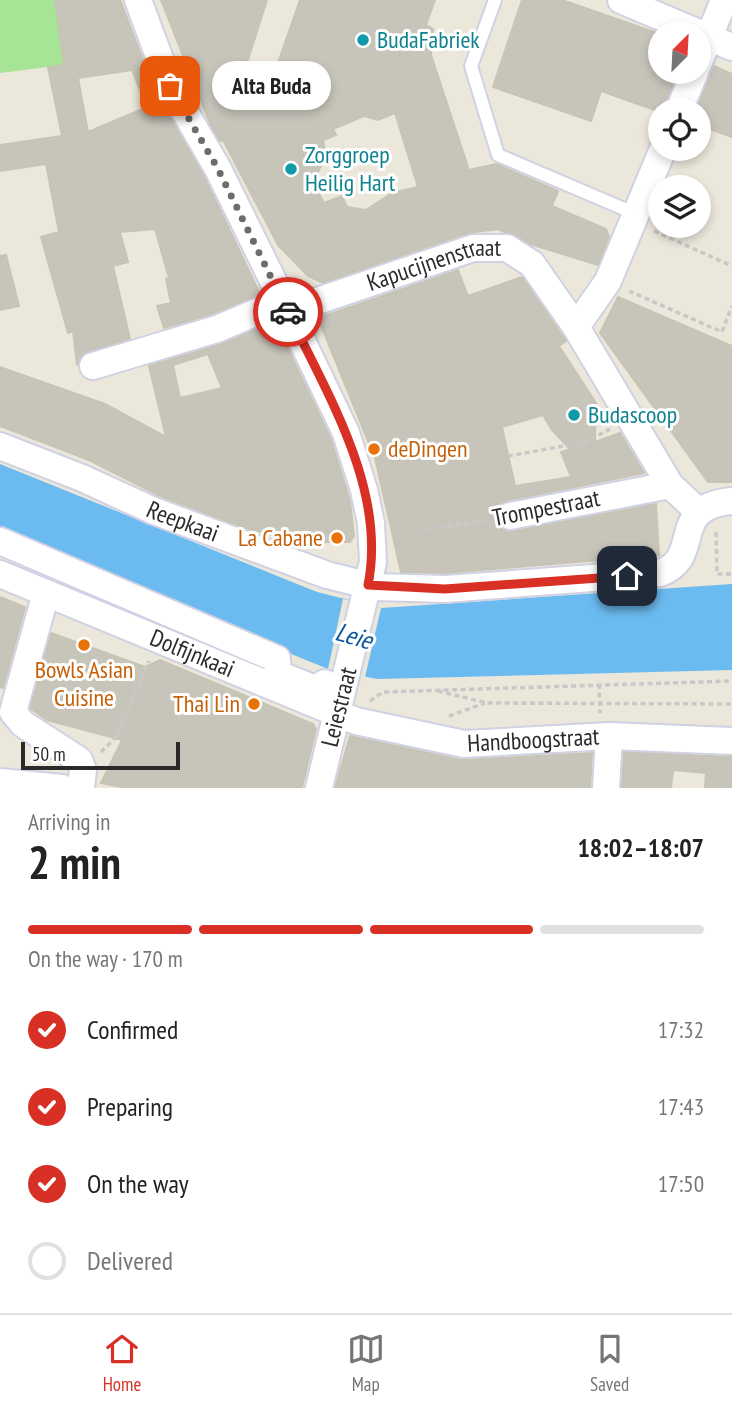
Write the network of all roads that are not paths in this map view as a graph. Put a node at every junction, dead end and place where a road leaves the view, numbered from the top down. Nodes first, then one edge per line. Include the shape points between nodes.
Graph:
1 (138, 0) edge
2 (495, 0) edge
3 (621, 0) edge
4 (724, 0) edge
5 (721, 41) edge
6 (658, 161) edge
7 (635, 218) junction
8 (285, 306) junction
9 (576, 327) junction
10 (93, 366) dead end
11 (0, 446) edge
12 (670, 485) junction
13 (732, 501) edge
14 (510, 516) road end
15 (707, 517) junction
16 (0, 541) edge
17 (0, 574) edge
18 (46, 593) junction
19 (366, 595) junction
20 (336, 678) junction
21 (10, 683) edge
22 (347, 717) junction
23 (607, 725) junction
24 (732, 741) edge
25 (0, 782) edge
26 (62, 788) edge
27 (80, 788) edge
28 (319, 788) edge
29 (606, 788) edge

1 - 8 street, Leiestraat via 170,86 218,169
2 - 7 lane via 471,66 498,155
3 - 5 street
4 - 5 street
6 - 7 street
7 - 9 street via 608,281
8 - 9 street, Kapucijnenstraat via 472,248 507,248 532,264
8 - 10 street, Kapucijnenstraat
8 - 19 street, Leiestraat via 346,433 365,490 373,562
9 - 12 street, Kapucijnenstraat
11 - 19 street, Reepkaai via 154,511 327,575
12 - 14 street, Trompestraat
12 - 15 street, Kapucijnenstraat
13 - 15 street via 707,506
15 - 19 street, Reepkaai via 690,523 677,562 653,574
16 - 20 street via 277,659 278,674 315,689
17 - 18 street, Dolfijnkaai
18 - 21 street
18 - 22 street, Dolfijnkaai
19 - 20 street, Leiestraat
20 - 22 street, Leiestraat
21 - 27 street via 15,717 79,760 83,770
22 - 23 street, Handboogstraat via 464,744
22 - 28 street, Leiestraat
23 - 24 street, Handboogstraat
23 - 29 street
25 - 26 street

